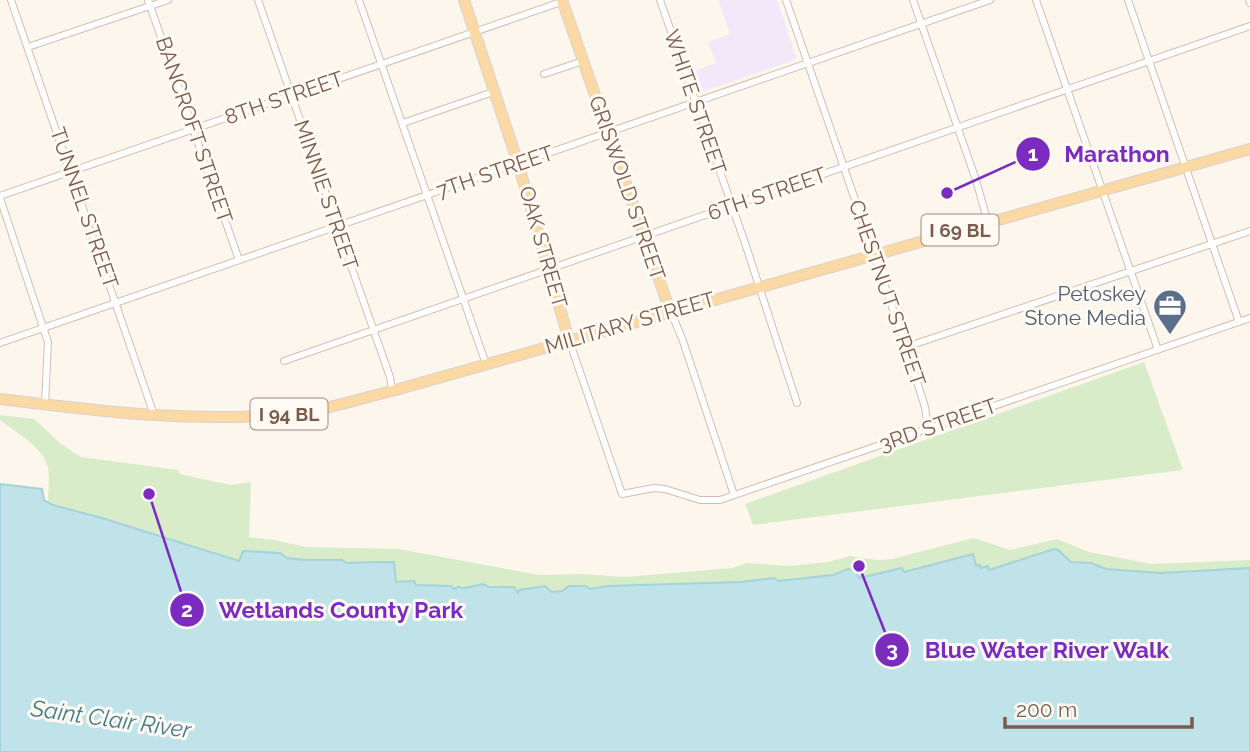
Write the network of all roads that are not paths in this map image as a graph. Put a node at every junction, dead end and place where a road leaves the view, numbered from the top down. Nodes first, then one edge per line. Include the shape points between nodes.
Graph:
1 (12, 0) edge
2 (168, 0) edge
3 (258, 0) edge
4 (359, 0) edge
5 (464, 0) edge
6 (660, 0) edge
7 (786, 0) edge
8 (912, 0) edge
9 (990, 0) edge
10 (1037, 0) edge
11 (1128, 0) edge
12 (564, 1) edge
13 (149, 3) edge
14 (921, 24) junction
15 (1250, 26) edge
16 (475, 32) junction
17 (28, 47) junction
18 (583, 61) junction
19 (1149, 61) junction
20 (808, 63) junction
21 (382, 64) junction
22 (544, 74) dead end
23 (1068, 89) junction
24 (496, 91) junction
25 (292, 95) junction
26 (695, 102) junction
27 (402, 123) junction
28 (957, 128) junction
29 (194, 129) junction
30 (608, 132) junction
31 (1250, 149) edge
32 (518, 163) junction
33 (1185, 167) junction
34 (844, 168) junction
35 (71, 172) junction
36 (1101, 191) junction
37 (428, 195) junction
38 (0, 197) edge
39 (732, 207) junction
40 (988, 223) junction
41 (337, 226) junction
42 (1250, 231) edge
43 (644, 237) junction
44 (1213, 242) junction
45 (874, 254) junction
46 (239, 260) junction
47 (550, 269) junction
48 (1131, 270) junction
49 (759, 286) junction
50 (464, 299) junction
51 (117, 303) junction
52 (670, 310) junction
53 (1250, 318) edge
54 (1240, 322) junction
55 (44, 328) junction
56 (374, 330) junction
57 (569, 340) junction
58 (0, 343) edge
59 (906, 347) junction
60 (1158, 350) junction
61 (284, 361) dead end
62 (486, 364) junction
63 (392, 391) junction
64 (0, 399) edge
65 (796, 403) dead end
66 (45, 404) junction
67 (154, 417) junction
68 (928, 428) junction
69 (622, 494) joint
70 (734, 495) junction

1 - 17 street, TUNNEL STREET
2 - 13 street
3 - 25 street, MINNIE STREET
4 - 21 street
5 - 16 main road, OAK STREET
6 - 26 street, WHITE STREET
7 - 20 street, CHESTNUT STREET
8 - 14 street
9 - 14 street, 7TH STREET
10 - 23 street
11 - 19 street
12 - 16 street, 8TH STREET
12 - 18 main road, GRISWOLD STREET
13 - 17 street
13 - 29 street, BANCROFT STREET
14 - 20 street, 7TH STREET
14 - 28 street
15 - 19 street, 6TH STREET
16 - 21 street, 8TH STREET
16 - 24 main road, OAK STREET
17 - 35 street, TUNNEL STREET
18 - 22 street
18 - 30 main road, GRISWOLD STREET
19 - 23 street, 6TH STREET
19 - 33 street
20 - 26 street, 7TH STREET
20 - 34 street, CHESTNUT STREET
21 - 25 street, 8TH STREET
21 - 27 street
23 - 28 street, 6TH STREET
23 - 36 street
24 - 27 street
24 - 32 main road, OAK STREET
25 - 29 street, 8TH STREET
25 - 41 street, MINNIE STREET
26 - 30 street, 7TH STREET
26 - 39 street, WHITE STREET
27 - 37 street
28 - 34 street, 6TH STREET
28 - 40 street
29 - 35 street, 8TH STREET
29 - 46 street, BANCROFT STREET
30 - 32 street, 7TH STREET
30 - 43 main road, GRISWOLD STREET
31 - 33 main road, MILITARY STREET / I 69 BL
32 - 37 street, 7TH STREET
32 - 47 main road, OAK STREET
33 - 36 main road, MILITARY STREET / I 69 BL
33 - 44 street
34 - 39 street, 6TH STREET
34 - 45 street, CHESTNUT STREET
35 - 38 street, 8TH STREET
35 - 51 street, TUNNEL STREET
36 - 40 main road, MILITARY STREET / I 69 BL
36 - 48 street
37 - 41 street, 7TH STREET
37 - 50 street
38 - 55 street
39 - 43 street, 6TH STREET
39 - 49 street, WHITE STREET
40 - 45 main road, MILITARY STREET / I 69 BL
41 - 46 street, 7TH STREET
41 - 56 street, MINNIE STREET
42 - 44 street
43 - 47 street, 6TH STREET
43 - 52 main road, GRISWOLD STREET
44 - 48 street
44 - 54 street
45 - 49 main road, MILITARY STREET / I 69 BL
45 - 59 street, CHESTNUT STREET
46 - 51 street, 7TH STREET
47 - 50 street, 6TH STREET
47 - 57 main road, OAK STREET
48 - 59 street
48 - 60 street
49 - 52 main road, MILITARY STREET / I 69 BL
49 - 65 street, WHITE STREET
50 - 56 street, 6TH STREET
50 - 62 street
51 - 55 street, 7TH STREET
51 - 67 street, TUNNEL STREET
52 - 57 main road, MILITARY STREET / I 69 BL
52 - 70 street, GRISWOLD STREET
53 - 54 street, 3RD STREET
54 - 60 street, 3RD STREET
55 - 58 street, 7TH STREET
55 - 66 street via 49,352
56 - 61 street, 6TH STREET
56 - 63 street, MINNIE STREET
57 - 62 main road, MILITARY STREET / I 94 BL
57 - 69 street, OAK STREET
59 - 68 street, CHESTNUT STREET
60 - 68 street, 3RD STREET
62 - 63 main road, MILITARY STREET / I 94 BL
63 - 67 main road, MILITARY STREET / I 94 BL via 290,414
64 - 66 main road, MILITARY STREET / I 94 BL
66 - 67 main road, MILITARY STREET / I 94 BL
68 - 70 street, 3RD STREET
69 - 70 street, 3RD STREET via 654,488 710,501

